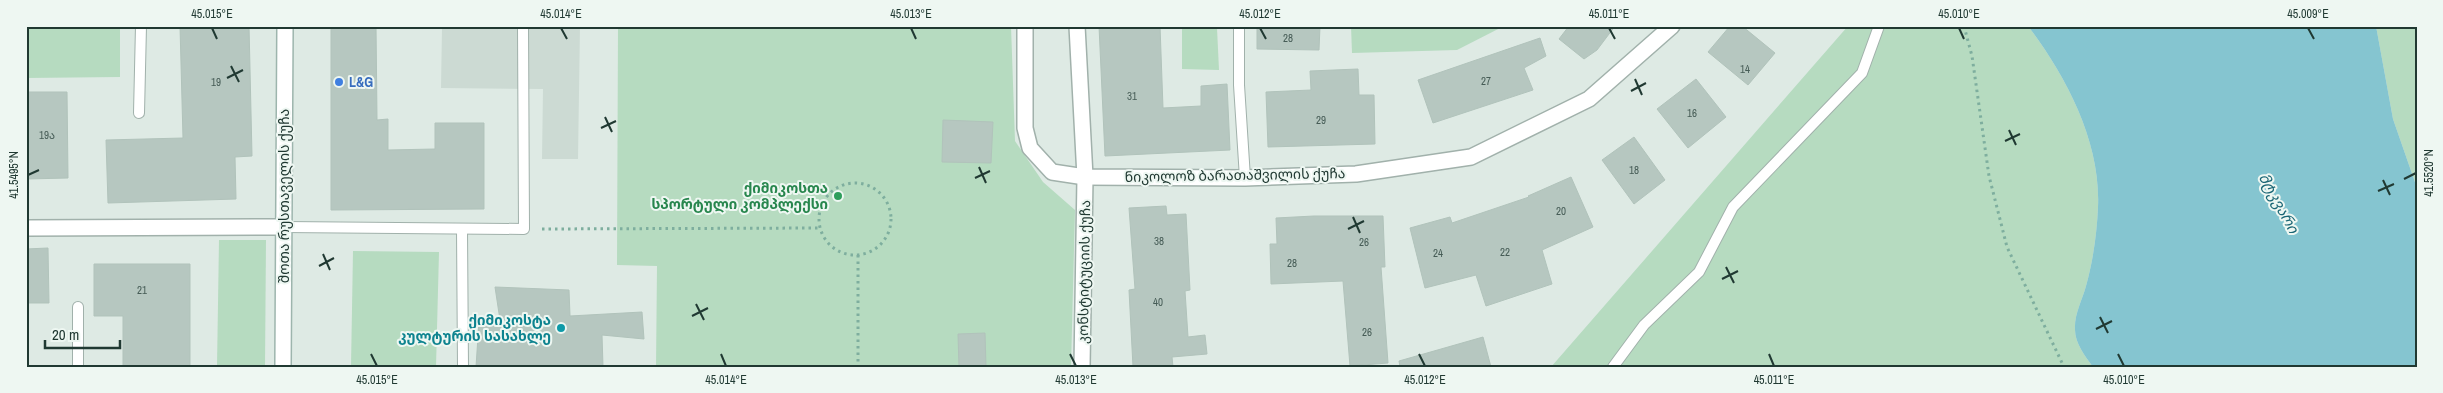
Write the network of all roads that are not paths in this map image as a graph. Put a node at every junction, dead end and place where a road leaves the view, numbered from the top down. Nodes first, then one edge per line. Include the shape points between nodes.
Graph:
1 (141, 26) edge
2 (285, 26) edge
3 (522, 26) edge
4 (1025, 26) edge
5 (1077, 26) edge
6 (1239, 26) edge
7 (1672, 26) edge
8 (1879, 26) edge
9 (139, 113) dead end
10 (1085, 177) junction
11 (1245, 178) junction
12 (26, 228) edge
13 (284, 228) junction
14 (462, 230) junction
15 (78, 307) dead end
16 (78, 367) edge
17 (284, 367) edge
18 (463, 367) edge
19 (1082, 367) edge
20 (1613, 367) edge

1 - 9 lane
2 - 13 street, შოთა რუსთაველის ქუჩა
3 - 14 lane via 524,229
4 - 10 street via 1025,128 1030,148 1052,172
5 - 10 street, კონსტიტუციის ქუჩა
6 - 11 lane
7 - 11 street, ნიკოლოზ ბარათაშვილის ქუჩა via 1589,99 1470,157 1356,174
8 - 20 lane via 1862,73 1733,207 1699,272 1644,325
10 - 11 street, ნიკოლოზ ბარათაშვილის ქუჩა
10 - 19 street, კონსტიტუციის ქუჩა
12 - 13 street
13 - 14 lane
13 - 17 street, შოთა რუსთაველის ქუჩა
14 - 18 lane
15 - 16 lane

